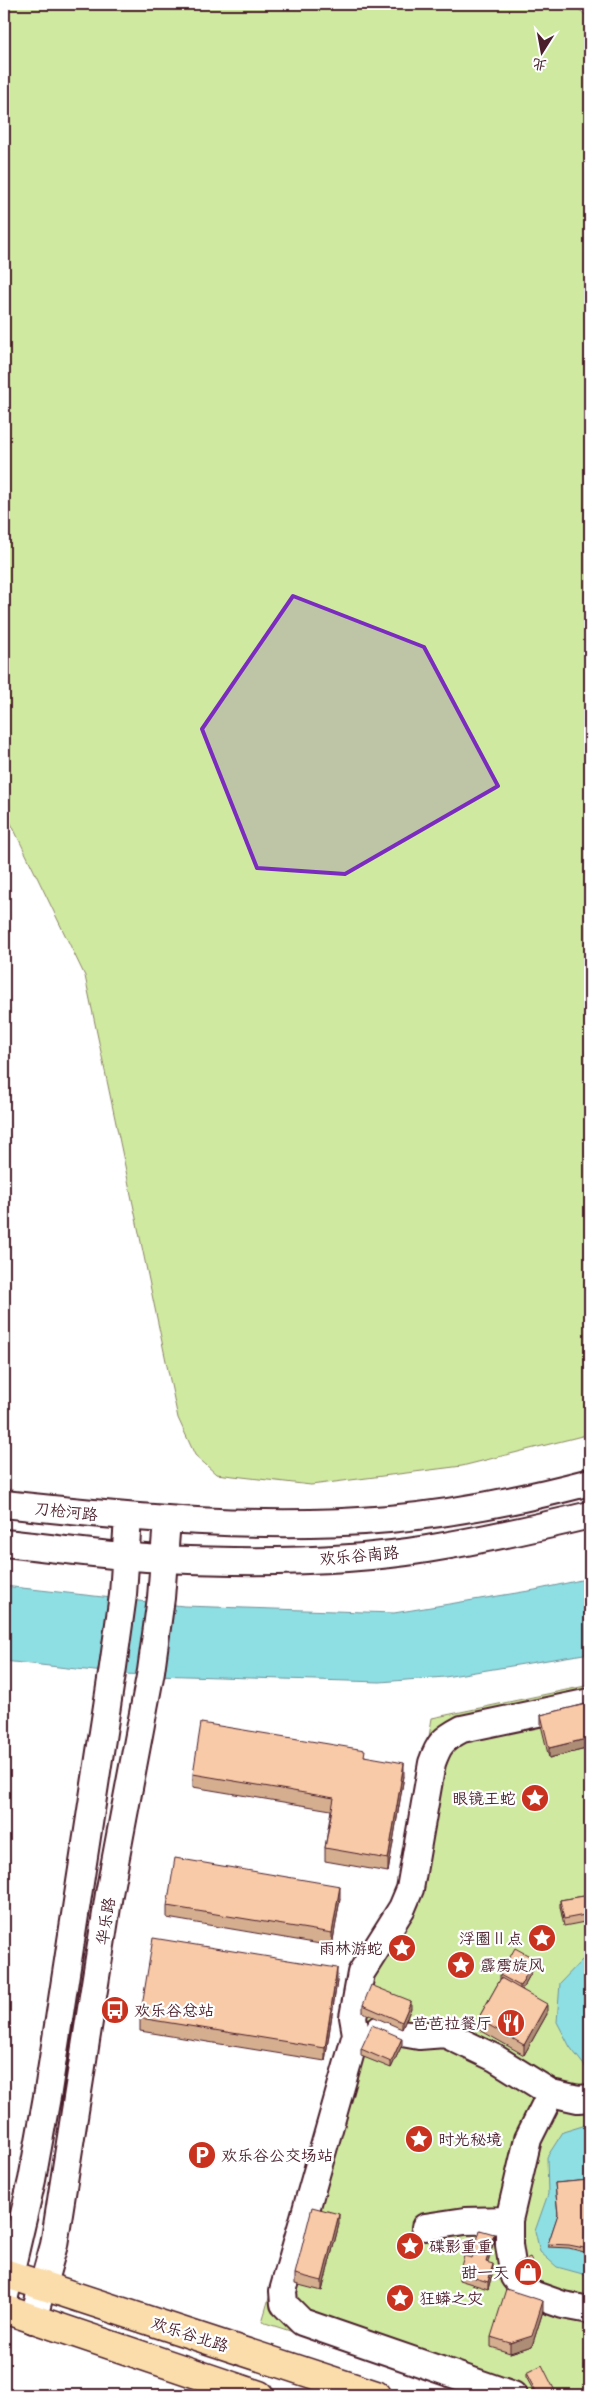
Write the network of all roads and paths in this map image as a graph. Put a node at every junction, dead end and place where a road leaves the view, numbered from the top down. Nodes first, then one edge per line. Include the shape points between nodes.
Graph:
1 (590, 1482) edge
2 (4, 1504) edge
3 (590, 1515) edge
4 (128, 1517) junction
5 (167, 1520) junction
6 (4, 1543) edge
7 (125, 1555) junction
8 (164, 1559) junction
9 (590, 1702) edge
10 (380, 2029) edge
11 (550, 2094) junction
12 (590, 2098) edge
13 (509, 2220) junction
14 (424, 2227) dead end
15 (6, 2282) edge
16 (44, 2286) junction
17 (4, 2309) edge
18 (590, 2310) edge
19 (33, 2320) junction
20 (267, 2360) junction
21 (257, 2395) edge
22 (376, 2395) edge
23 (514, 2395) edge

1 - 5 street, 欢乐谷南路 via 526,1498 390,1519 307,1523
2 - 4 street, 刀枪河路
3 - 8 street, 欢乐谷南路 via 426,1549 350,1558
4 - 5 street, 欢乐谷南路
4 - 7 street, 华乐路
5 - 8 street, 华乐路
6 - 7 street
7 - 8 street, 欢乐谷南路
7 - 15 street, 华乐路 via 114,1667 48,2090 32,2180
8 - 16 street, 华乐路 via 151,1671 109,1894 54,2245
9 - 23 street via 462,1729 437,1747 410,1889 402,1908 361,1973 354,2017 356,2034 283,2291 284,2304 302,2322
10 - 11 street via 419,2036 446,2034 495,2058
11 - 12 street
11 - 13 street via 528,2139
13 - 14 street
13 - 18 street via 514,2277 526,2292
15 - 16 main road, 欢乐谷北路
16 - 19 street, 华乐路
16 - 20 main road, 欢乐谷北路
17 - 19 main road
19 - 21 main road
20 - 21 main road via 248,2362 242,2368 242,2377
20 - 22 main road, 欢乐谷北路

